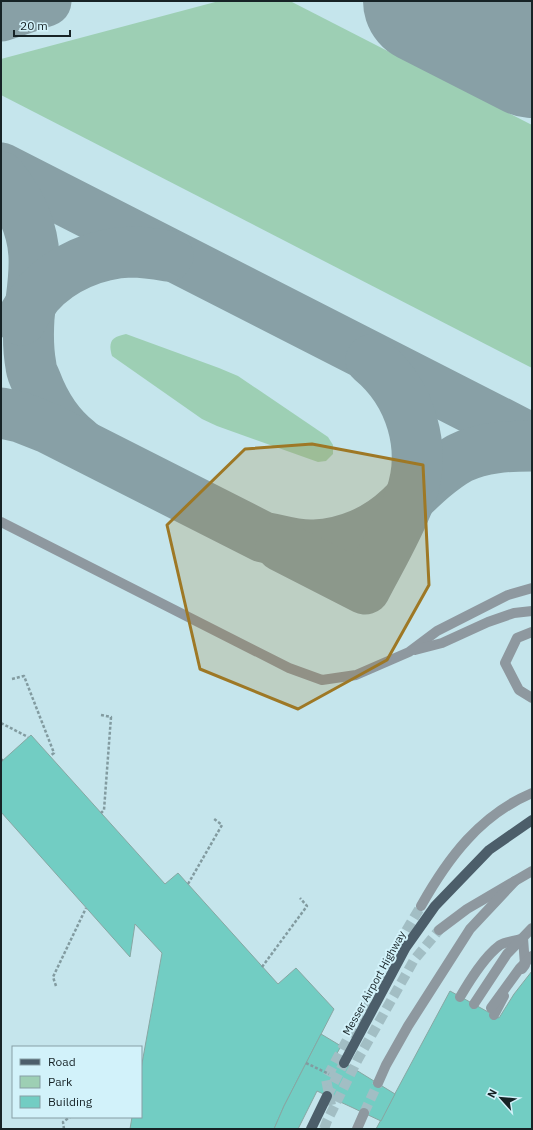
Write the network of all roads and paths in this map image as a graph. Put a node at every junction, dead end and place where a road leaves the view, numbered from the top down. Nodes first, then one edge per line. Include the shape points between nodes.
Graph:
1 (1, 522) edge
2 (532, 588) edge
3 (532, 611) edge
4 (532, 632) edge
5 (409, 652) junction
6 (12, 678) dead end
7 (532, 698) edge
8 (100, 715) dead end
9 (1, 723) edge
10 (28, 737) dead end
11 (50, 756) dead end
12 (532, 793) edge
13 (101, 813) dead end
14 (213, 818) dead end
15 (532, 820) edge
16 (532, 871) edge
17 (515, 882) junction
18 (188, 884) dead end
19 (300, 898) dead end
20 (421, 906) tunnel mouth
21 (86, 908) dead end
22 (532, 928) edge
23 (439, 930) tunnel mouth
24 (523, 938) junction
25 (532, 956) edge
26 (262, 967) dead end
27 (56, 986) dead end
28 (460, 997) dead end
29 (474, 1004) dead end
30 (306, 1063) dead end
31 (344, 1063) tunnel mouth
32 (329, 1074) dead end
33 (378, 1083) tunnel mouth
34 (328, 1096) tunnel mouth
35 (364, 1112) tunnel mouth
36 (69, 1118) edge
37 (64, 1129) edge
38 (311, 1129) edge
39 (357, 1129) edge

1 - 5 street via 289,668 322,680 356,675
2 - 5 street via 508,595 437,631
3 - 5 street via 488,622 442,643
4 - 7 street via 517,638 506,662 519,690
6 - 11 path via 24,676 54,753
8 - 13 path via 111,717 104,810
9 - 10 path
12 - 20 street via 517,799 468,837 451,857
14 - 18 path via 222,825
15 - 31 main road, Messer Airport Highway via 489,850 436,906 406,947
16 - 17 street
17 - 23 street via 467,909
17 - 33 street via 470,929 408,1026
19 - 26 path via 307,906
21 - 27 path via 53,977
22 - 24 street
24 - 25 street, bridge via 525,965 491,1014 516,974
24 - 28 street via 501,944 471,978
24 - 29 street via 507,954
30 - 32 path
34 - 38 main road
35 - 39 street
36 - 37 path via 63,1122

